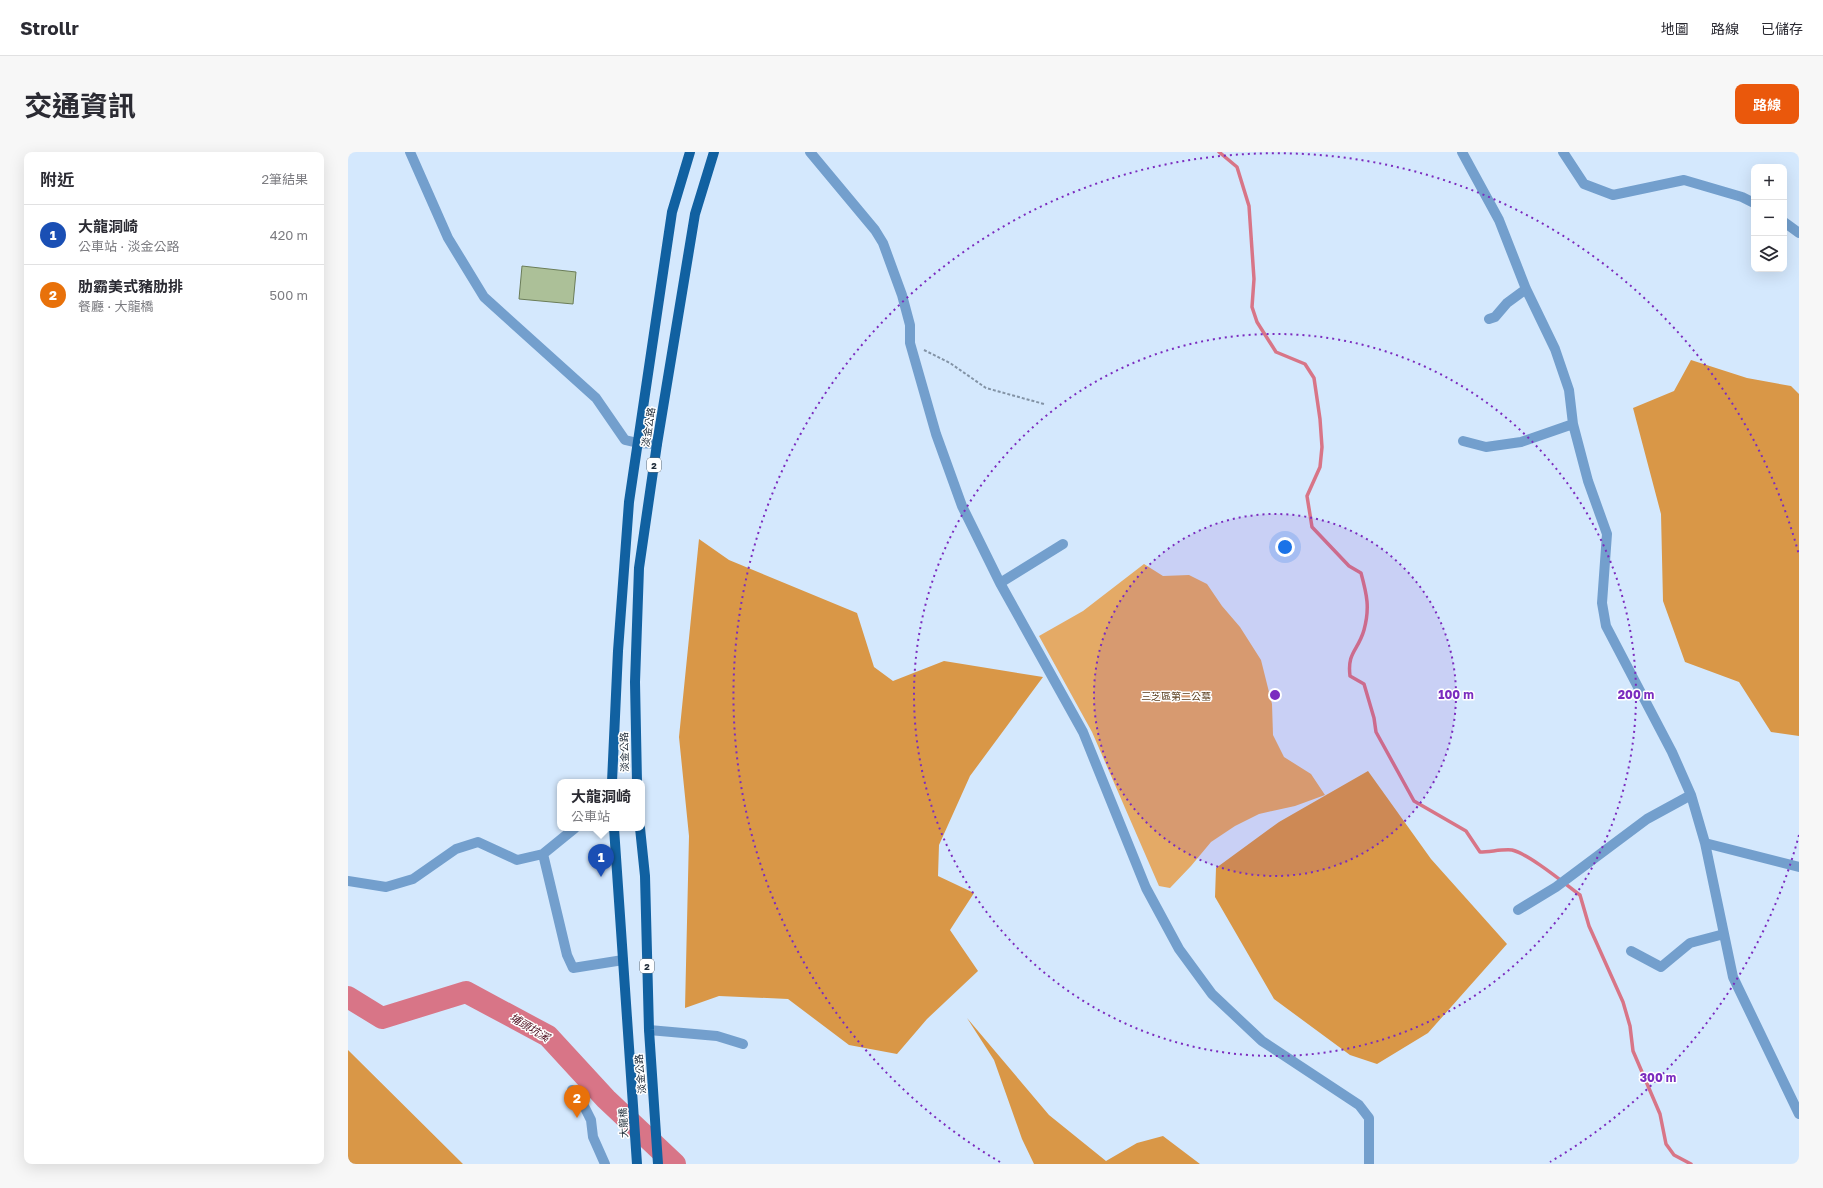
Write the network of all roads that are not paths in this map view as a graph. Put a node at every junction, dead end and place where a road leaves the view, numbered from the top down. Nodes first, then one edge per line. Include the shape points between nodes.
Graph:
1 (410, 152) edge
2 (690, 152) edge
3 (714, 152) edge
4 (810, 152) edge
5 (1462, 152) edge
6 (1563, 152) edge
7 (1751, 202) edge
8 (1787, 224) edge
9 (1799, 233) edge
10 (1526, 289) junction
11 (1489, 319) dead end
12 (1573, 424) junction
13 (1463, 441) dead end
14 (638, 443) junction
15 (657, 444) junction
16 (1063, 544) dead end
17 (1000, 583) junction
18 (612, 779) edge
19 (637, 779) edge
20 (1691, 795) junction
21 (571, 831) edge
22 (614, 831) edge
23 (640, 831) edge
24 (1705, 843) junction
25 (543, 854) junction
26 (1799, 867) edge
27 (348, 881) edge
28 (1518, 910) dead end
29 (1724, 934) junction
30 (1631, 951) dead end
31 (623, 960) junction
32 (649, 1030) junction
33 (743, 1044) dead end
34 (632, 1081) joint
35 (572, 1090) dead end
36 (1799, 1114) edge
37 (605, 1164) edge
38 (637, 1164) edge
39 (658, 1164) edge
40 (1369, 1164) edge

1 - 14 street via 448,238 484,297 596,398 625,440
2 - 14 main road, 淡金公路 / 2 via 672,212
3 - 15 main road, 淡金公路 / 2 via 696,214
4 - 17 street via 883,243 902,295 910,325 910,343 936,434 962,506
5 - 10 street via 1499,220
6 - 7 street via 1584,184 1613,195 1684,180
8 - 9 street
10 - 11 street via 1507,303 1495,317
10 - 12 street via 1555,349 1569,390
12 - 13 street via 1521,442 1486,446
12 - 20 street via 1588,481 1607,534 1602,602 1606,626 1672,752
14 - 15 street
14 - 18 main road, 淡金公路 / 2 via 629,502
15 - 19 main road, 淡金公路 / 2 via 639,568 635,682
16 - 17 street
17 - 40 street via 1083,732 1146,888 1179,949 1212,994 1262,1042 1359,1105 1369,1118
20 - 24 street
20 - 28 street via 1647,819 1556,887
21 - 25 street
22 - 31 main road, 淡金公路
23 - 32 main road, 淡金公路 / 2 via 645,876
24 - 26 street
24 - 29 street
25 - 27 street via 517,860 478,842 456,849 413,879 386,887
25 - 31 street via 567,955 573,968
29 - 30 street via 1690,943 1661,967
29 - 36 street via 1733,977
31 - 34 main road, 淡金公路
32 - 33 street via 717,1036
32 - 39 main road, 淡金公路 / 2
34 - 38 main road, 大龍橋
35 - 37 street via 584,1104 591,1120 593,1137

